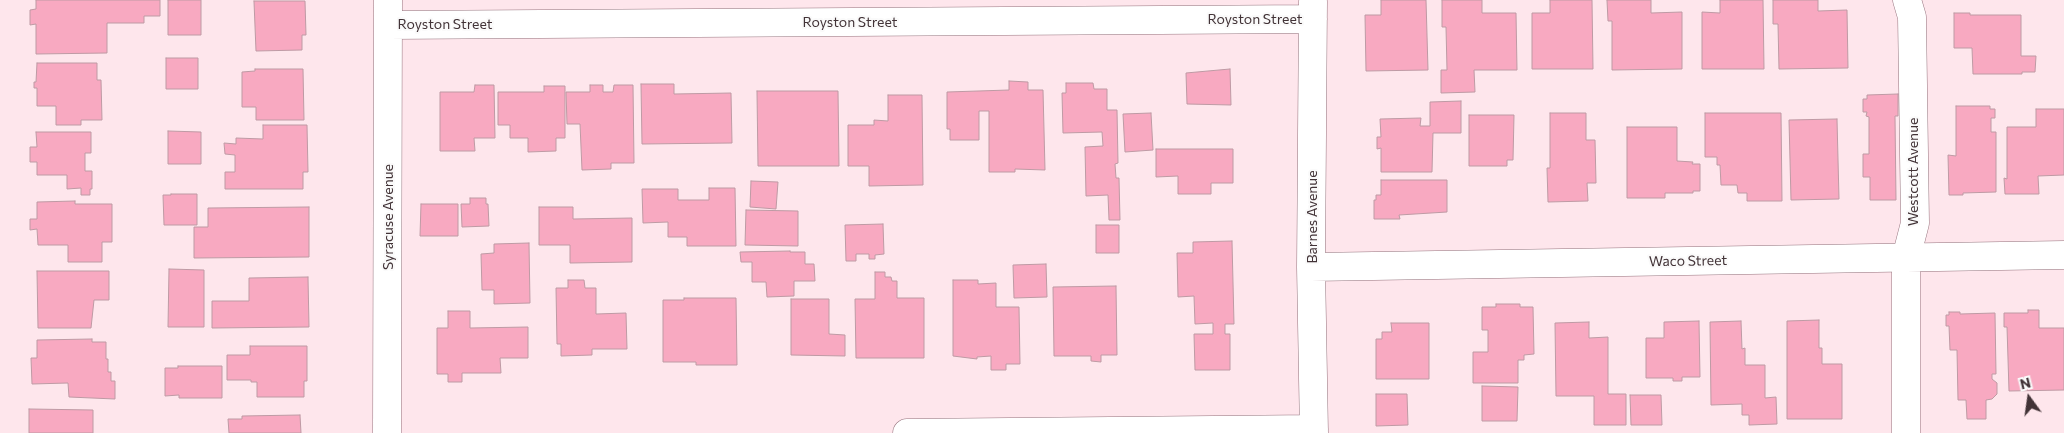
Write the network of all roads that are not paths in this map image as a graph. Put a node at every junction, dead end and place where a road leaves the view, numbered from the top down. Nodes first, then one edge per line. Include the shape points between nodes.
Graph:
1 (1906, 0) edge
2 (1313, 9) edge
3 (388, 12) edge
4 (2064, 255) edge
5 (1906, 258) junction
6 (1311, 267) junction
7 (1314, 431) edge
8 (387, 433) edge
9 (907, 433) edge
10 (1906, 433) edge

1 - 5 street, Westcott Avenue via 1912,17 1916,223
2 - 3 street, Royston Street
2 - 6 street, Barnes Avenue
3 - 8 street, Syracuse Avenue
4 - 5 street, Waco Street
5 - 6 street, Waco Street
5 - 10 street, Westcott Avenue
6 - 7 street, Barnes Avenue
7 - 9 street

